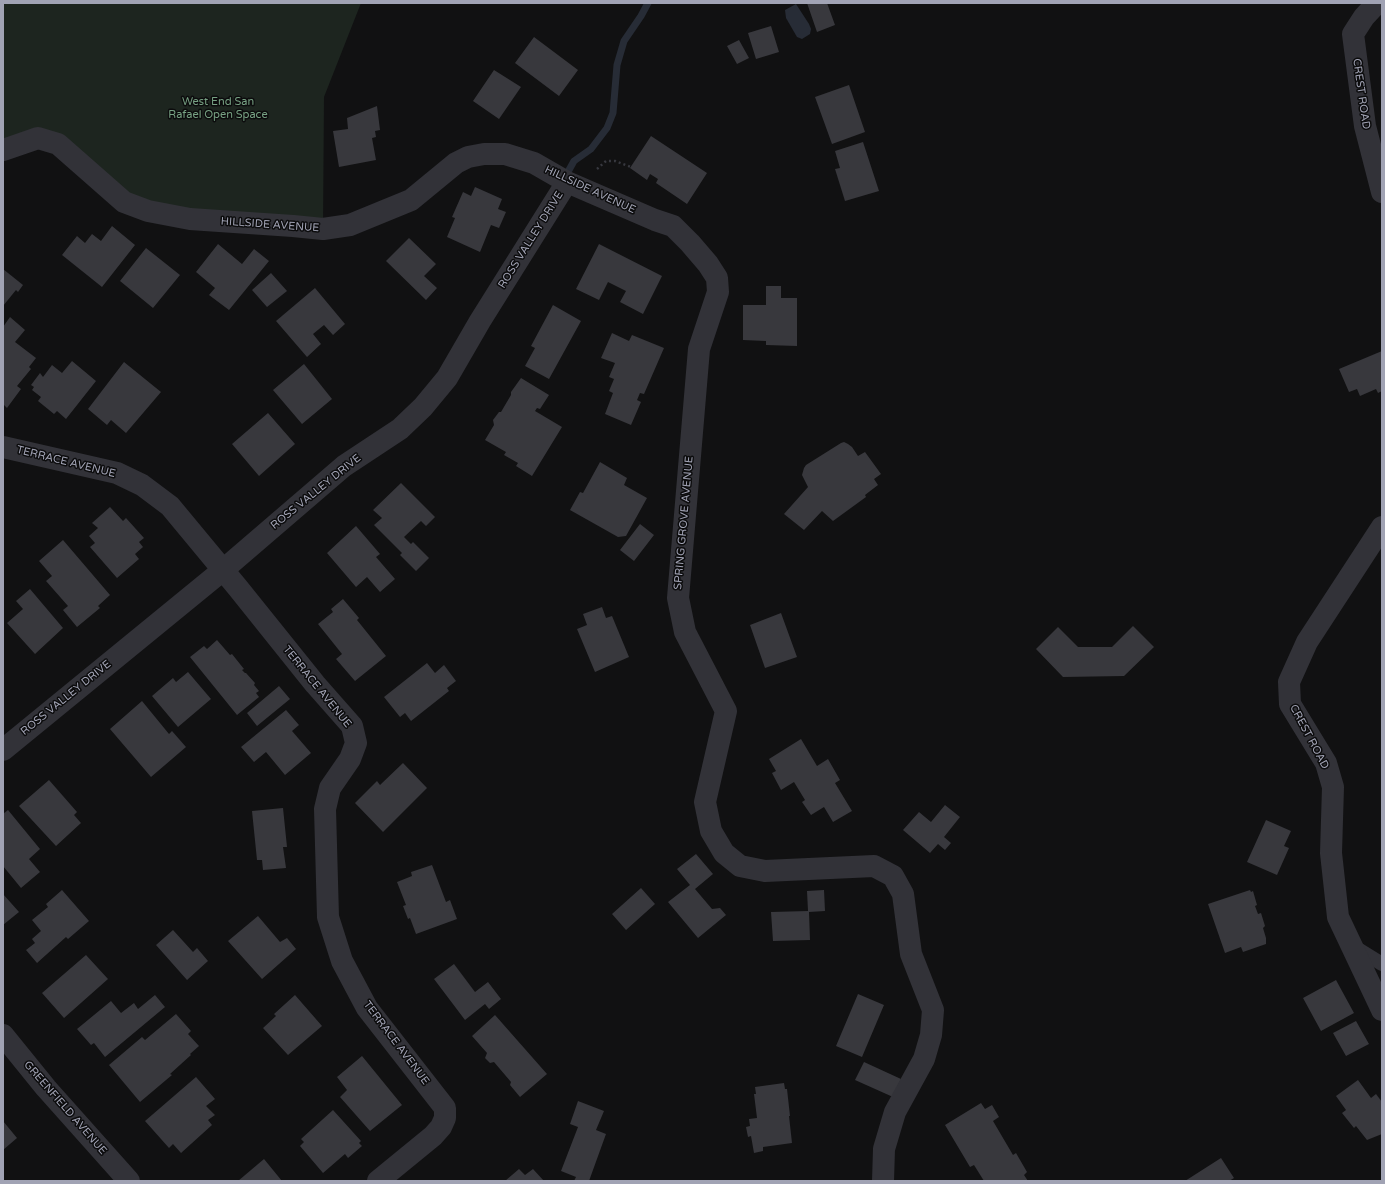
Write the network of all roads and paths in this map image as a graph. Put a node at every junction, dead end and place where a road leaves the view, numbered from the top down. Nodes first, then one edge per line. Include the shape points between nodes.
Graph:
1 (1376, 3) edge
2 (3, 150) edge
3 (631, 167) dead end
4 (574, 185) junction
5 (1382, 192) edge
6 (699, 349) joint
7 (3, 446) edge
8 (1382, 527) edge
9 (223, 570) junction
10 (3, 750) edge
11 (1349, 944) junction
12 (1382, 964) edge
13 (1382, 1010) edge
14 (3, 1035) edge
15 (129, 1181) edge
16 (378, 1181) edge
17 (883, 1181) edge

1 - 5 street, CREST ROAD via 1353,34 1365,126
2 - 4 street, HILLSIDE AVENUE via 38,138 58,144 124,202 148,211 190,219 323,229 350,225 411,200 456,163 484,154 505,154 534,163
3 - 4 path via 615,161 606,161
4 - 6 street, HILLSIDE AVENUE via 673,226 708,264 717,278 718,292
4 - 9 street, ROSS VALLEY DRIVE via 480,321 447,378 423,407 400,429 344,466
6 - 17 street, SPRING GROVE AVENUE via 678,598 685,632 726,711 705,802 711,831 724,853 740,866 765,871 874,866 893,876 903,894 911,954 933,1010 931,1035 924,1059 895,1112 884,1149
7 - 9 street, TERRACE AVENUE via 117,473 142,485 170,506
8 - 11 street, CREST ROAD via 1307,642 1289,682 1290,704 1326,763 1332,788 1331,853 1337,910
9 - 10 street, ROSS VALLEY DRIVE
9 - 16 street, TERRACE AVENUE via 352,726 356,743 350,760 330,788 325,809 328,917 342,962 366,1008 446,1108 445,1118 437,1132
11 - 12 lane
11 - 13 street, CREST ROAD
14 - 15 street, GREENFIELD AVENUE via 46,1088

